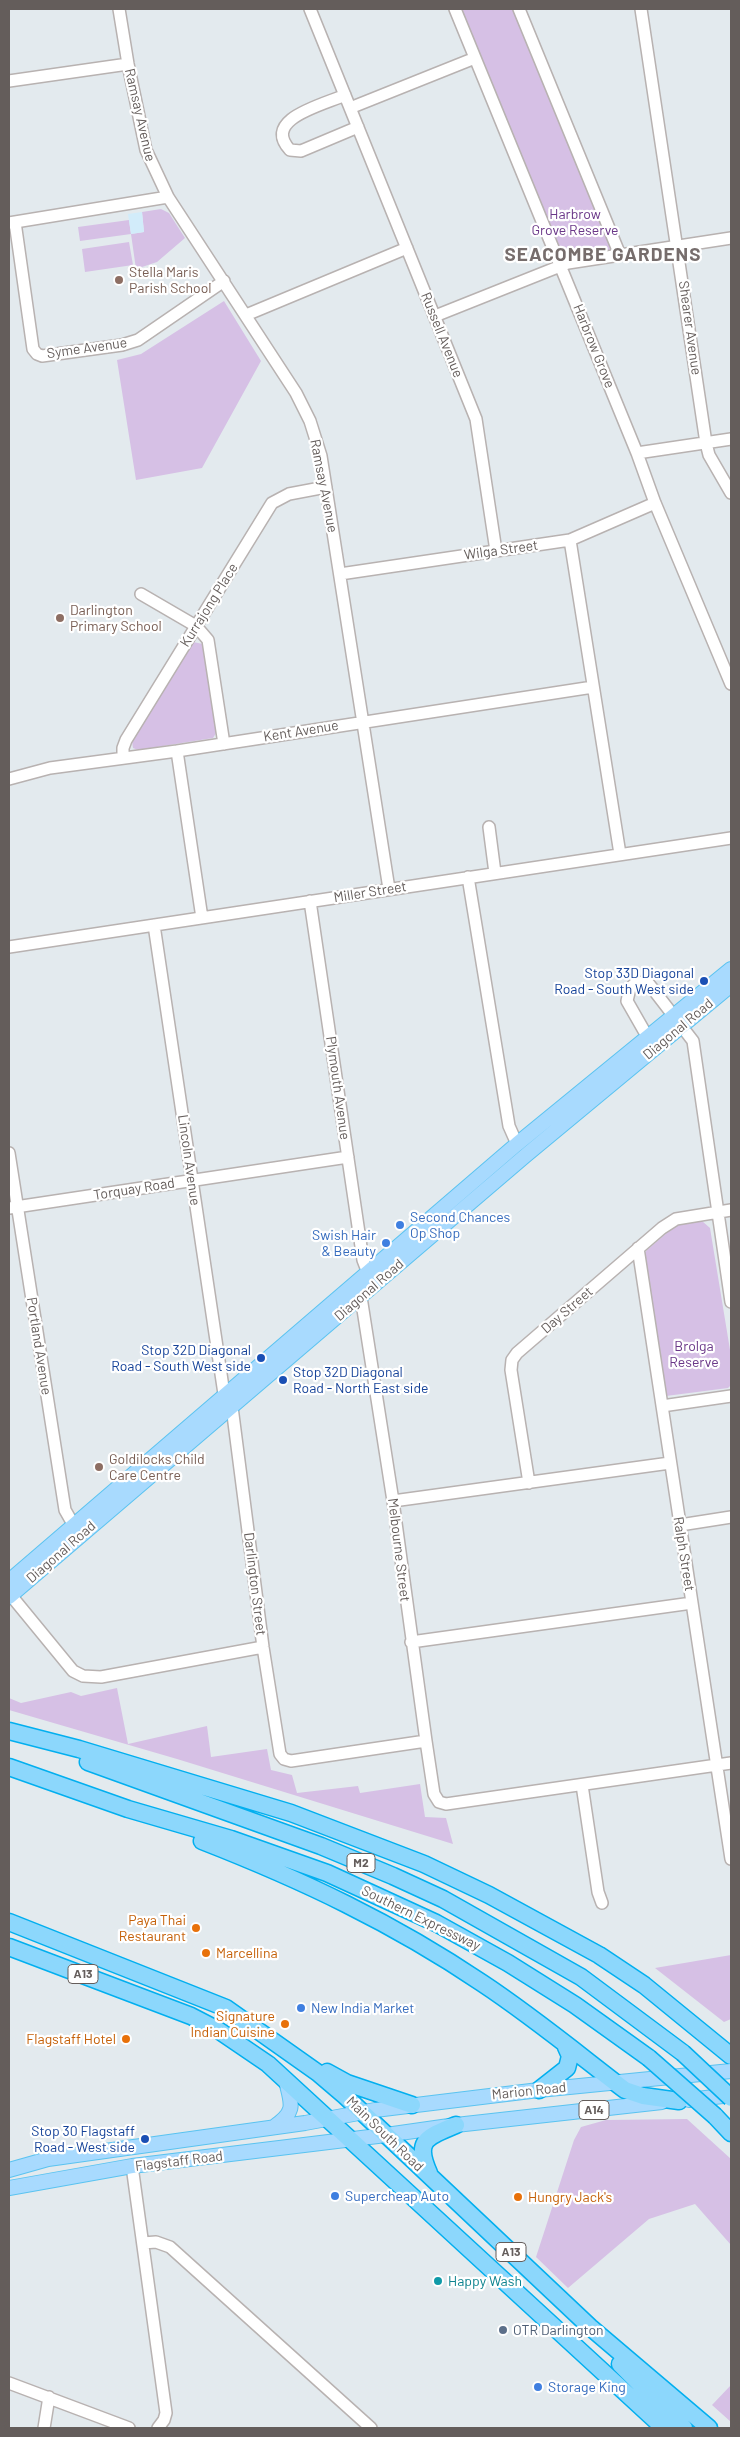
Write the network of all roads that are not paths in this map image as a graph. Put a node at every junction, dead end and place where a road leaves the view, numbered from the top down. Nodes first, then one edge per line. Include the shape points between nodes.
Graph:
1 (119, 9) edge
2 (310, 9) edge
3 (455, 9) edge
4 (519, 9) edge
5 (641, 9) edge
6 (475, 58) junction
7 (128, 64) junction
8 (9, 81) edge
9 (345, 95) junction
10 (350, 108) junction
11 (358, 127) junction
12 (168, 197) junction
13 (12, 222) edge
14 (731, 238) edge
15 (678, 247) junction
16 (407, 248) junction
17 (620, 255) junction
18 (561, 266) junction
19 (224, 281) junction
20 (246, 315) junction
21 (435, 316) junction
22 (731, 439) edge
23 (706, 443) junction
24 (637, 453) junction
25 (326, 487) junction
26 (731, 493) edge
27 (655, 503) junction
28 (570, 540) junction
29 (496, 551) junction
30 (340, 574) junction
31 (142, 594) dead end
32 (196, 626) junction
33 (731, 684) edge
34 (593, 686) junction
35 (363, 721) junction
36 (224, 744) junction
37 (177, 751) junction
38 (123, 758) junction
39 (9, 780) edge
40 (489, 827) dead end
41 (731, 838) edge
42 (620, 854) junction
43 (495, 874) junction
44 (468, 877) junction
45 (389, 890) junction
46 (310, 902) junction
47 (202, 918) junction
48 (154, 925) junction
49 (9, 948) edge
50 (731, 969) edge
51 (731, 985) edge
52 (678, 1020) junction
53 (647, 1036) junction
54 (517, 1144) junction
55 (9, 1153) edge
56 (526, 1156) junction
57 (348, 1157) junction
58 (192, 1180) junction
59 (13, 1208) edge
60 (731, 1210) edge
61 (716, 1212) junction
62 (638, 1248) junction
63 (368, 1273) junction
64 (357, 1291) junction
65 (731, 1302) edge
66 (224, 1394) junction
67 (731, 1396) edge
68 (662, 1406) junction
69 (232, 1407) junction
70 (670, 1462) junction
71 (529, 1483) junction
72 (393, 1501) junction
73 (731, 1518) edge
74 (680, 1525) junction
75 (76, 1530) junction
76 (9, 1581) edge
77 (9, 1595) edge
78 (692, 1603) junction
79 (411, 1642) junction
80 (263, 1648) junction
81 (9, 1732) edge
82 (426, 1741) junction
83 (731, 1762) edge
84 (716, 1765) junction
85 (9, 1767) edge
86 (582, 1784) junction
87 (128, 1809) junction
88 (731, 1859) edge
89 (602, 1903) dead end
90 (9, 1922) edge
91 (9, 1948) edge
92 (566, 2047) junction
93 (731, 2056) edge
94 (307, 2065) junction
95 (731, 2070) edge
96 (286, 2080) junction
97 (615, 2082) junction
98 (539, 2090) junction
99 (731, 2096) edge
100 (679, 2101) junction
101 (412, 2105) junction
102 (362, 2111) junction
103 (328, 2118) junction
104 (456, 2124) junction
105 (275, 2127) junction
106 (731, 2132) edge
107 (386, 2135) junction
108 (350, 2140) junction
109 (145, 2146) junction
110 (113, 2150) junction
111 (132, 2166) junction
112 (9, 2170) edge
113 (431, 2178) junction
114 (9, 2188) edge
115 (143, 2243) junction
116 (590, 2327) junction
117 (9, 2383) edge
118 (50, 2397) junction
119 (677, 2427) edge
120 (44, 2428) edge
121 (130, 2428) edge
122 (158, 2428) edge
123 (371, 2428) edge
124 (709, 2428) edge

1 - 7 street, Ramsay Avenue
2 - 9 street, Russell Avenue
3 - 6 street, Harbrow Grove
4 - 17 street
5 - 15 street, Shearer Avenue
6 - 10 street
6 - 18 street, Harbrow Grove
7 - 8 street
7 - 12 street, Ramsay Avenue via 146,150
9 - 10 street, Russell Avenue
9 - 11 street via 288,120 282,129 283,142 290,150 301,151
10 - 11 street, Russell Avenue
11 - 16 street, Russell Avenue
12 - 13 street
12 - 19 street, Ramsay Avenue
13 - 19 street, Syme Avenue via 33,349 42,356 138,340
14 - 15 street
15 - 17 street
15 - 23 street, Shearer Avenue
16 - 20 street
16 - 21 street, Russell Avenue
17 - 18 street
18 - 21 street
18 - 24 street, Harbrow Grove
19 - 20 street, Ramsay Avenue
20 - 25 street, Ramsay Avenue via 302,403 321,456
21 - 29 street, Russell Avenue via 476,419
22 - 23 street
23 - 24 street
23 - 26 street, Shearer Avenue via 709,455
24 - 27 street, Harbrow Grove
25 - 30 street, Ramsay Avenue
25 - 32 street, Kurrajong Place via 289,494 272,503
27 - 28 street, Wilga Street
27 - 33 street, Harbrow Grove
28 - 29 street, Wilga Street
28 - 34 street
29 - 30 street, Wilga Street
30 - 35 street, Ramsay Avenue
31 - 32 street
32 - 36 street via 205,634 210,646
32 - 38 street, Kurrajong Place via 126,740
34 - 35 street, Kent Avenue
34 - 42 street
35 - 36 street, Kent Avenue
35 - 45 street, Ramsay Avenue
36 - 37 street, Kent Avenue
37 - 38 street, Kent Avenue
37 - 47 street
38 - 39 street, Kent Avenue via 50,768
40 - 43 street
41 - 42 street, Miller Street
42 - 43 street, Miller Street
43 - 44 street, Miller Street
44 - 45 street, Miller Street
44 - 54 street via 508,1126
45 - 46 street, Miller Street
46 - 47 street, Miller Street
46 - 57 street, Plymouth Avenue
47 - 48 street, Miller Street
48 - 49 street, Miller Street
48 - 58 street, Lincoln Avenue
50 - 52 main road, Diagonal Road
51 - 52 main road, Diagonal Road
52 - 53 main road, Diagonal Road
52 - 53 street, Diagonal Road via 649,984 637,982 630,988 627,1001
52 - 56 main road, Diagonal Road
52 - 61 street via 693,1041
53 - 54 main road, Diagonal Road
54 - 56 main road
54 - 63 main road, Diagonal Road
55 - 59 street, Portland Avenue
56 - 64 main road, Diagonal Road
57 - 58 street, Torquay Road
57 - 63 street, Plymouth Avenue via 363,1260
58 - 59 street, Torquay Road
58 - 66 street, Lincoln Avenue
59 - 75 street, Portland Avenue via 65,1510
60 - 61 street, Day Street
61 - 62 street, Day Street via 676,1219
61 - 65 street
62 - 68 street, Ralph Street
62 - 71 street, Day Street via 512,1360
63 - 64 main road, Diagonal Road
64 - 66 main road, Diagonal Road
64 - 69 main road, Diagonal Road
64 - 72 street, Melbourne Street
66 - 69 main road
66 - 75 main road, Diagonal Road
67 - 68 street
68 - 70 street, Ralph Street
69 - 75 main road, Diagonal Road
69 - 80 street, Darlington Street
70 - 71 street
70 - 74 street, Ralph Street
71 - 72 street
72 - 79 street, Melbourne Street
73 - 74 street
74 - 78 street, Ralph Street
75 - 76 main road, Diagonal Road
75 - 77 main road, Diagonal Road
77 - 80 street via 73,1671 83,1676 102,1677
78 - 79 street
78 - 84 street, Ralph Street
79 - 82 street, Melbourne Street
80 - 82 street, Darlington Street via 280,1754 284,1759 291,1761
81 - 93 highway via 96,1754 291,1814 424,1864 600,1955 644,1985
81 - 99 highway, Southern Expressway / M2, bridge via 394,1876 491,1925 574,1973 682,2053
82 - 86 street, Melbourne Street via 438,1802 446,1804
83 - 84 street
84 - 86 street
84 - 88 street, Ralph Street
85 - 87 highway, Southern Expressway / M2
86 - 89 street
87 - 92 highway, M2 via 317,1889 400,1931 505,1998
87 - 106 highway, Southern Expressway / M2, bridge via 231,1839 327,1874 436,1923 575,2005 648,2058
90 - 94 highway, Main South Road / A13 via 226,2008
91 - 96 highway, Main South Road / A13 via 191,2016 243,2047
92 - 97 highway, M2
92 - 98 highway via 570,2056 567,2068
94 - 101 highway, A13 via 318,2067 347,2083
94 - 102 highway, Main South Road / A13
95 - 97 main road, Marion Road / A14
96 - 103 highway, Main South Road / A13
96 - 105 main road via 291,2109 287,2118
97 - 98 main road, Marion Road / A14
97 - 100 highway via 634,2094
98 - 101 main road, Marion Road / A14
99 - 100 main road, Marion Road / A14
100 - 104 main road, Marion Road / A14
101 - 102 main road, Marion Road / A14
102 - 103 main road, Marion Road
102 - 107 highway, Main South Road / A13
103 - 105 main road, Flagstaff Road
103 - 108 highway, Main South Road / A13
104 - 107 main road, Marion Road / A14
104 - 113 highway, A13 via 429,2136 422,2145 422,2157
105 - 109 main road, Flagstaff Road
107 - 108 main road, A14
107 - 113 highway, Main South Road / A13
108 - 111 main road, Flagstaff Road
108 - 119 highway, Main South Road / A13
109 - 110 main road, Flagstaff Road
109 - 111 main road
110 - 111 main road
110 - 112 main road, Flagstaff Road via 48,2159
111 - 114 main road, Flagstaff Road
111 - 115 street
113 - 116 highway, Main South Road / A13
115 - 122 street via 166,2412
115 - 123 street via 156,2242 170,2247
116 - 119 highway
116 - 124 highway, Main South Road / A13
117 - 118 street
118 - 120 street
118 - 121 street

